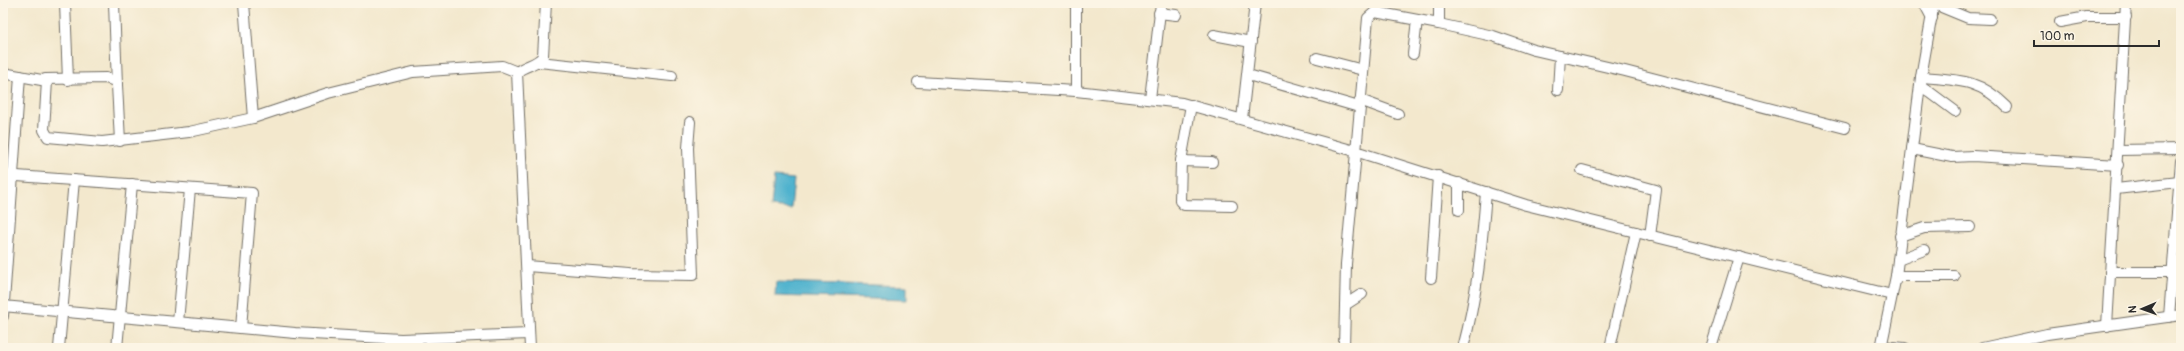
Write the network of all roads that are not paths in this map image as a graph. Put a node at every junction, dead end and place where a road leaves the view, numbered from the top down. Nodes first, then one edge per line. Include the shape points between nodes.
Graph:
1 (66, 3) edge
2 (114, 3) edge
3 (244, 3) edge
4 (546, 3) edge
5 (1076, 3) edge
6 (1255, 3) edge
7 (1439, 3) edge
8 (2126, 3) edge
9 (1931, 4) edge
10 (1160, 8) edge
11 (1176, 15) dead end
12 (2126, 17) junction
13 (1990, 19) dead end
14 (1417, 20) junction
15 (2060, 22) dead end
16 (1439, 24) junction
17 (1214, 35) dead end
18 (1251, 42) junction
19 (1413, 54) dead end
20 (1560, 56) junction
21 (1317, 58) dead end
22 (539, 62) junction
23 (1362, 70) junction
24 (516, 72) junction
25 (3, 73) edge
26 (1248, 75) junction
27 (20, 76) junction
28 (672, 76) dead end
29 (45, 79) junction
30 (68, 80) junction
31 (1921, 81) junction
32 (918, 82) dead end
33 (117, 86) junction
34 (1558, 90) dead end
35 (1076, 91) junction
36 (1150, 99) junction
37 (1359, 104) junction
38 (1191, 105) junction
39 (2007, 107) dead end
40 (1955, 111) dead end
41 (1398, 114) dead end
42 (253, 118) junction
43 (1242, 119) junction
44 (119, 121) junction
45 (690, 122) dead end
46 (1845, 128) dead end
47 (144, 136) junction
48 (120, 141) junction
49 (1912, 149) junction
50 (2181, 149) edge
51 (2118, 150) junction
52 (1355, 151) junction
53 (2181, 160) edge
54 (1182, 161) junction
55 (1212, 162) dead end
56 (2118, 165) junction
57 (1582, 170) dead end
58 (8, 176) edge
59 (1438, 176) junction
60 (74, 180) junction
61 (2179, 182) junction
62 (1459, 183) junction
63 (132, 184) junction
64 (190, 188) junction
65 (2116, 188) junction
66 (1486, 192) junction
67 (1232, 206) dead end
68 (1459, 210) dead end
69 (1970, 227) dead end
70 (1636, 232) junction
71 (1650, 236) junction
72 (1900, 236) junction
73 (1924, 250) dead end
74 (1739, 257) junction
75 (1898, 260) junction
76 (527, 266) junction
77 (2110, 272) junction
78 (2171, 272) junction
79 (1896, 276) junction
80 (1954, 276) dead end
81 (1431, 278) dead end
82 (1362, 294) dead end
83 (1892, 295) junction
84 (1344, 305) junction
85 (3, 309) edge
86 (62, 311) junction
87 (2181, 316) edge
88 (120, 317) junction
89 (2169, 317) junction
90 (178, 322) junction
91 (2107, 326) junction
92 (241, 328) junction
93 (529, 334) junction
94 (1881, 347) edge
95 (59, 348) edge
96 (117, 348) edge
97 (530, 348) edge
98 (1344, 348) edge
99 (1463, 348) edge
100 (1610, 348) edge
101 (1711, 348) edge
102 (1905, 348) edge
103 (1982, 348) edge

1 - 30 street
2 - 33 street
3 - 42 street
4 - 22 street via 545,47
5 - 35 street
6 - 18 street
7 - 16 street
8 - 12 street
9 - 13 street via 1968,18
9 - 31 street via 1932,18
10 - 11 street
10 - 36 street
12 - 15 street via 2087,17
12 - 51 street
14 - 16 street
14 - 19 street
14 - 23 street via 1371,13 1368,18
16 - 20 street via 1493,36
17 - 18 street
18 - 26 street
20 - 34 street
20 - 46 street
21 - 23 street
22 - 24 street
22 - 28 street
23 - 37 street
24 - 42 street via 502,66 413,72 328,93
24 - 76 street
25 - 27 street
26 - 37 street
26 - 43 street
27 - 29 street
27 - 58 street
29 - 30 street
29 - 48 street via 47,87 44,130 48,137
30 - 33 street via 111,78
31 - 39 street via 1959,81 1978,86 1996,95
31 - 40 street
31 - 49 street
32 - 35 street
33 - 44 street
35 - 36 street
36 - 38 street
37 - 41 street
37 - 52 street
38 - 43 street
38 - 54 street
42 - 47 street via 189,132
43 - 52 street
44 - 47 street via 132,133
44 - 48 street
45 - 76 street via 688,148 693,275 631,274
47 - 48 street
49 - 56 street via 1952,157 1973,156
49 - 72 street
50 - 51 street
51 - 56 street
52 - 59 street
52 - 84 street
53 - 61 street
54 - 55 street
54 - 67 street via 1180,201 1184,205
56 - 65 street
57 - 71 street via 1656,190
58 - 60 street
58 - 85 street
59 - 62 street
59 - 81 street
60 - 63 street
60 - 86 street
61 - 65 street
61 - 78 street
62 - 66 street
62 - 68 street
63 - 64 street
63 - 88 street
64 - 90 street
64 - 92 street via 252,193
65 - 77 street
66 - 70 street via 1526,206
66 - 99 street via 1478,281
69 - 72 street via 1924,228
70 - 71 street
70 - 100 street
71 - 74 street
72 - 75 street
73 - 75 street
74 - 83 street
74 - 101 street
75 - 79 street
76 - 93 street
77 - 78 street
77 - 91 street
78 - 89 street
79 - 80 street
79 - 83 street
82 - 84 street
83 - 94 street
84 - 98 street
85 - 86 street
86 - 88 street
86 - 95 street
87 - 89 street
88 - 90 street
88 - 96 street
89 - 91 street
90 - 92 street
91 - 103 street via 2047,334
92 - 93 street via 401,339
93 - 97 street
94 - 102 street

